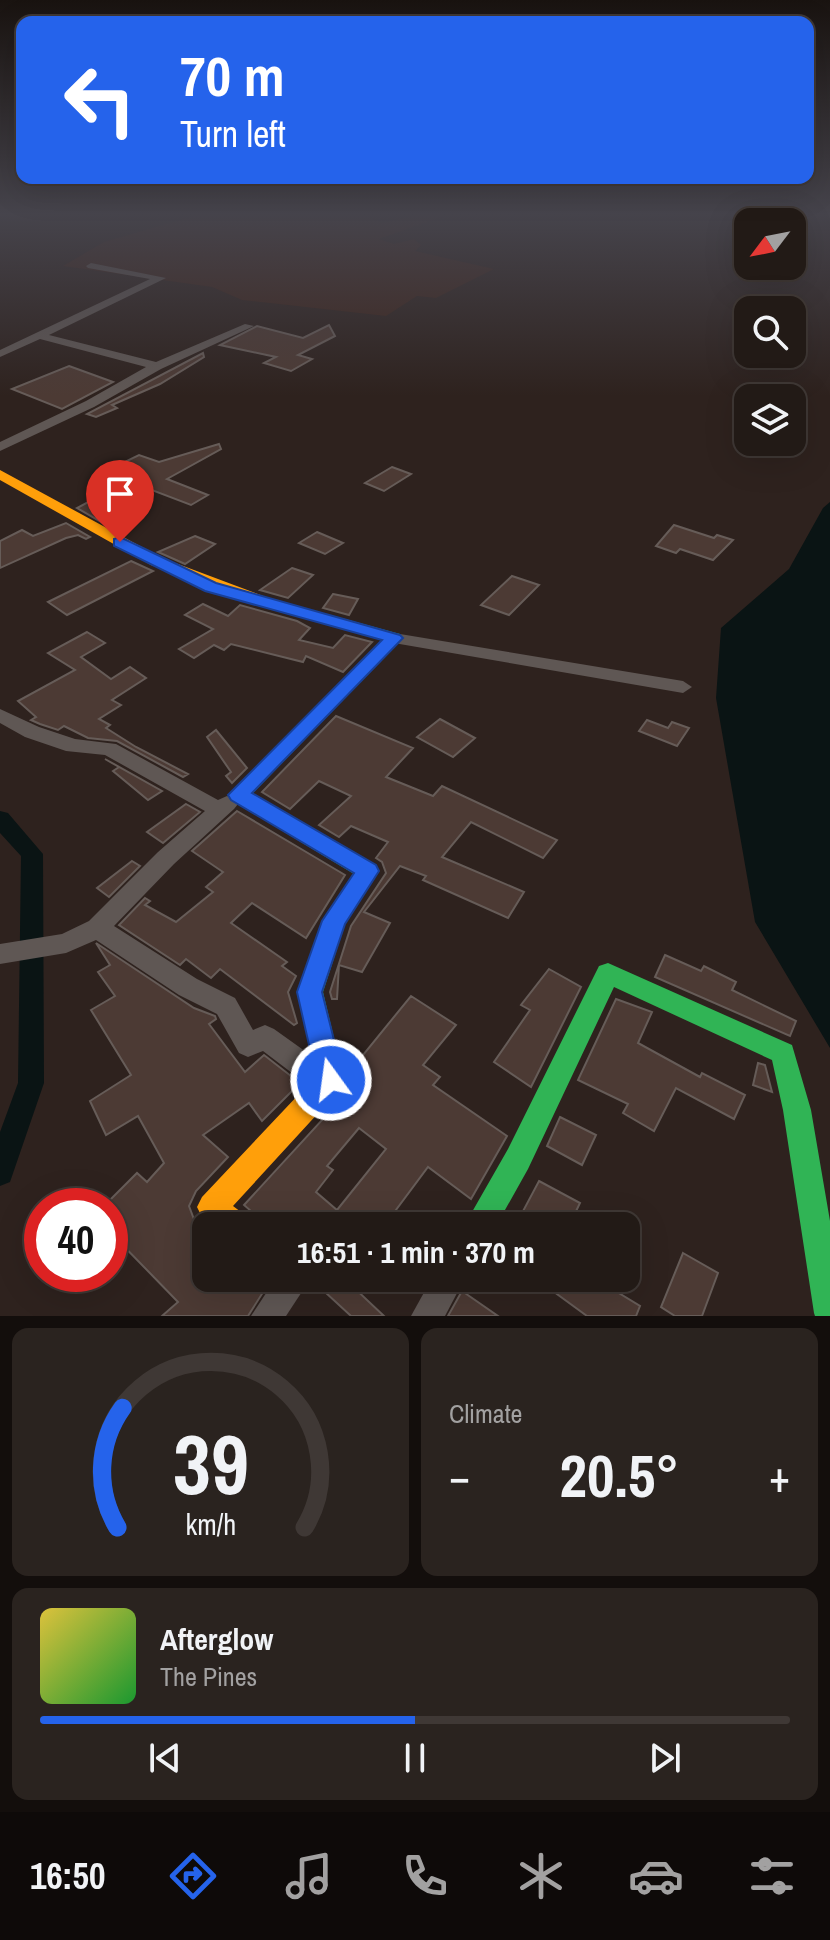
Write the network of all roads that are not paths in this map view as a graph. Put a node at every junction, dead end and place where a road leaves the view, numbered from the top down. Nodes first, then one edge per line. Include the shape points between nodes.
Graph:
1 (134, 273) edge
2 (249, 326) dead end
3 (41, 336) junction
4 (0, 354) edge
5 (157, 366) junction
6 (0, 447) edge
7 (0, 474) edge
8 (394, 638) junction
9 (683, 687) dead end
10 (0, 715) edge
11 (238, 795) junction
12 (220, 810) junction
13 (97, 928) junction
14 (0, 954) edge
15 (327, 1083) junction
16 (218, 1212) edge
17 (487, 1212) edge
18 (285, 1292) edge
19 (441, 1292) edge
20 (830, 1313) edge
21 (267, 1316) edge
22 (427, 1316) edge

1 - 3 street via 161,278
2 - 5 street
3 - 4 street
3 - 5 street
5 - 6 street
7 - 8 street via 139,554 211,587
8 - 9 street
8 - 11 street
10 - 12 street via 73,746 109,749
11 - 12 street
11 - 15 street via 368,871 334,921 310,992 331,1080
12 - 13 street
13 - 14 street via 66,943
13 - 15 street via 226,1006 248,1045 265,1037
15 - 16 street via 212,1207
17 - 20 street via 608,973 783,1053
18 - 21 street
19 - 22 street

